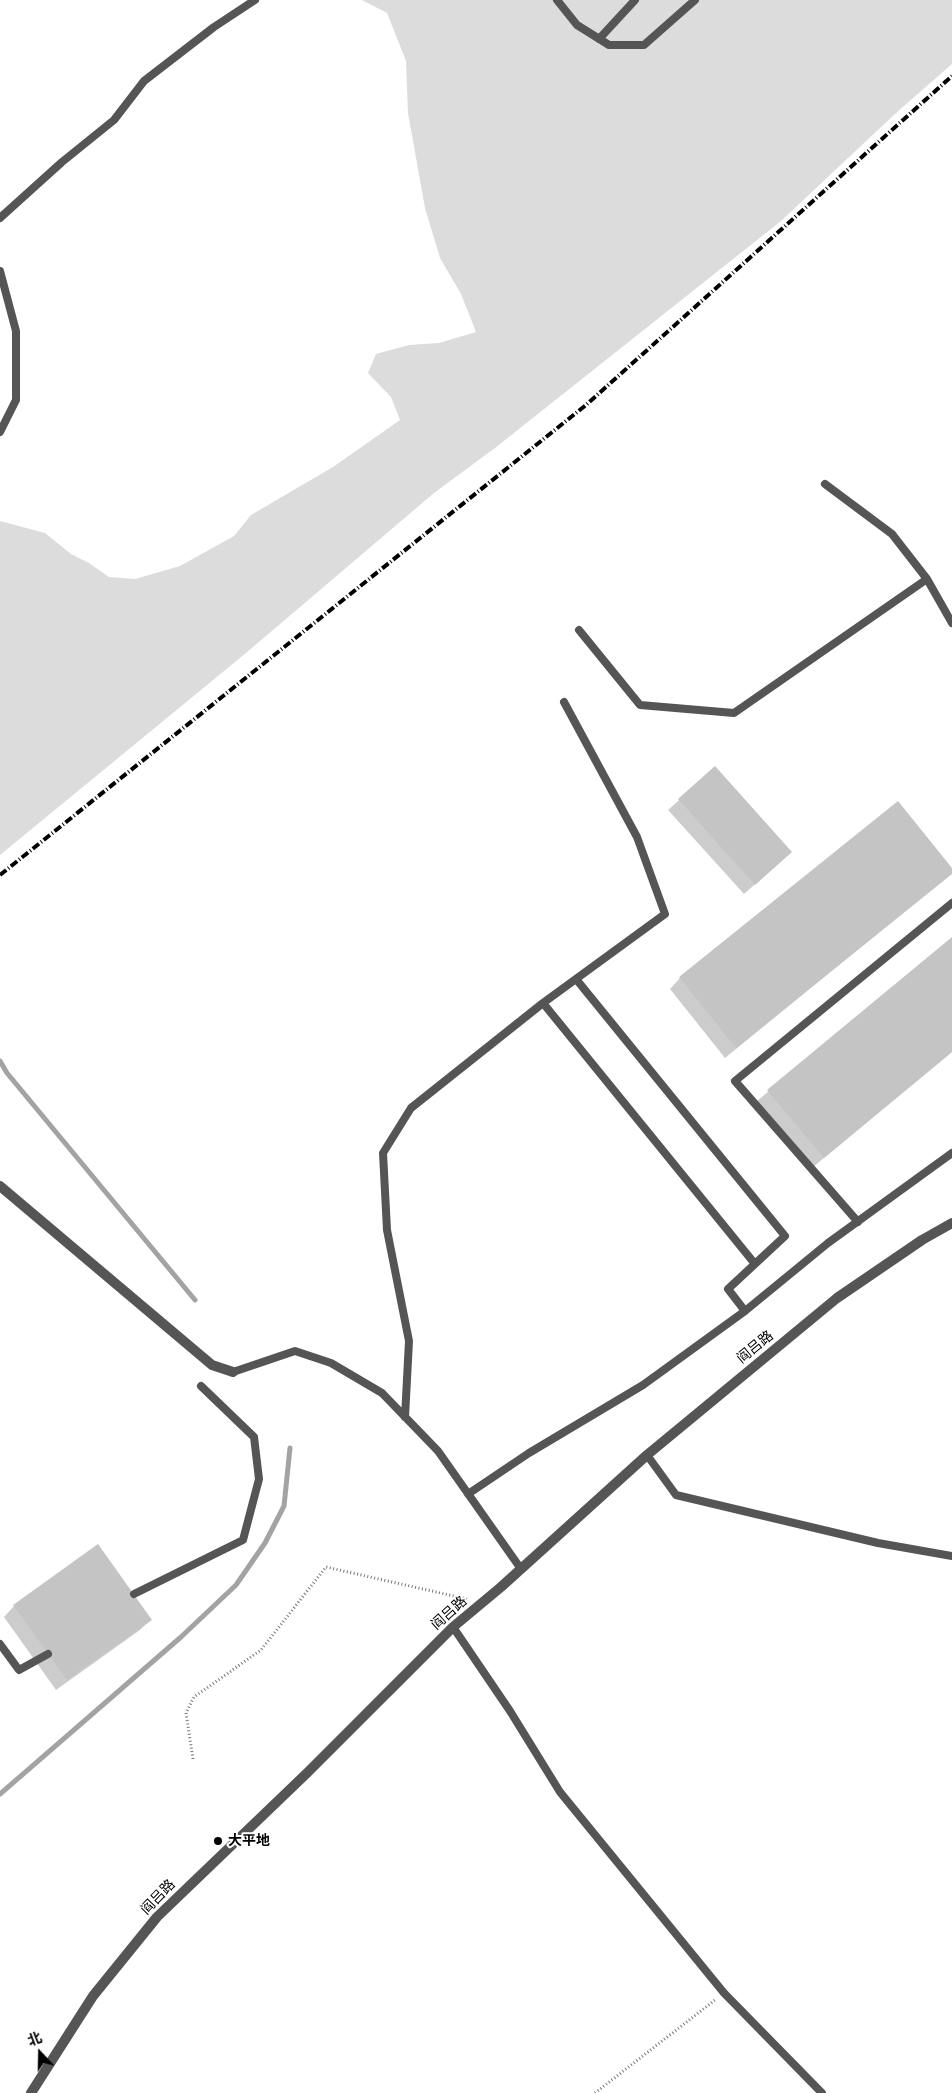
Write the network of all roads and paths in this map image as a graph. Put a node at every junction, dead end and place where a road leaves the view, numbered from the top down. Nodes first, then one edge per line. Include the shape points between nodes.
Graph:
1 (255, 0) edge
2 (557, 0) edge
3 (635, 0) edge
4 (694, 0) edge
5 (599, 39) junction
6 (0, 218) edge
7 (0, 271) edge
8 (0, 432) edge
9 (825, 484) dead end
10 (927, 579) junction
11 (952, 623) edge
12 (579, 630) dead end
13 (564, 702) dead end
14 (952, 903) edge
15 (576, 979) junction
16 (542, 1002) junction
17 (952, 1153) edge
18 (0, 1186) edge
19 (858, 1222) junction
20 (952, 1223) edge
21 (755, 1264) junction
22 (745, 1311) junction
23 (233, 1372) joint
24 (201, 1386) dead end
25 (405, 1417) junction
26 (647, 1455) junction
27 (468, 1494) junction
28 (952, 1556) edge
29 (521, 1569) junction
30 (134, 1594) dead end
31 (482, 1602) junction
32 (453, 1627) junction
33 (0, 1644) edge
34 (48, 1654) dead end
35 (193, 1758) dead end
36 (724, 1993) junction
37 (31, 2093) edge
38 (595, 2093) edge
39 (822, 2093) edge

1 - 6 lane via 144,81 114,120
2 - 5 lane via 577,25
3 - 5 lane
4 - 5 lane via 644,44 609,45
7 - 8 lane via 16,331 16,400
9 - 10 lane via 892,534
10 - 11 lane
10 - 12 lane via 734,713 640,706
13 - 15 lane via 637,837 665,914
14 - 19 lane via 735,1081
15 - 16 lane
15 - 21 lane via 785,1236
16 - 21 lane
16 - 25 lane via 410,1108 383,1153 387,1230 410,1341
17 - 19 lane
18 - 23 street via 212,1365
19 - 22 lane
20 - 26 street, 阎吕路 via 836,1298
21 - 22 lane via 728,1290
22 - 27 lane via 643,1385 529,1453
23 - 25 lane via 295,1351 331,1363 382,1393
24 - 30 lane via 254,1437 259,1479 243,1540
25 - 27 lane via 438,1451
26 - 28 lane via 676,1496 878,1543
26 - 29 street, 阎吕路
27 - 29 lane
29 - 31 street, 阎吕路
31 - 32 street, 阎吕路
31 - 35 path via 326,1567 261,1650 194,1698 186,1713
32 - 36 lane via 560,1792
32 - 37 street, 阎吕路 via 157,1917 93,1996
33 - 34 lane via 19,1670
36 - 38 path
36 - 39 lane

